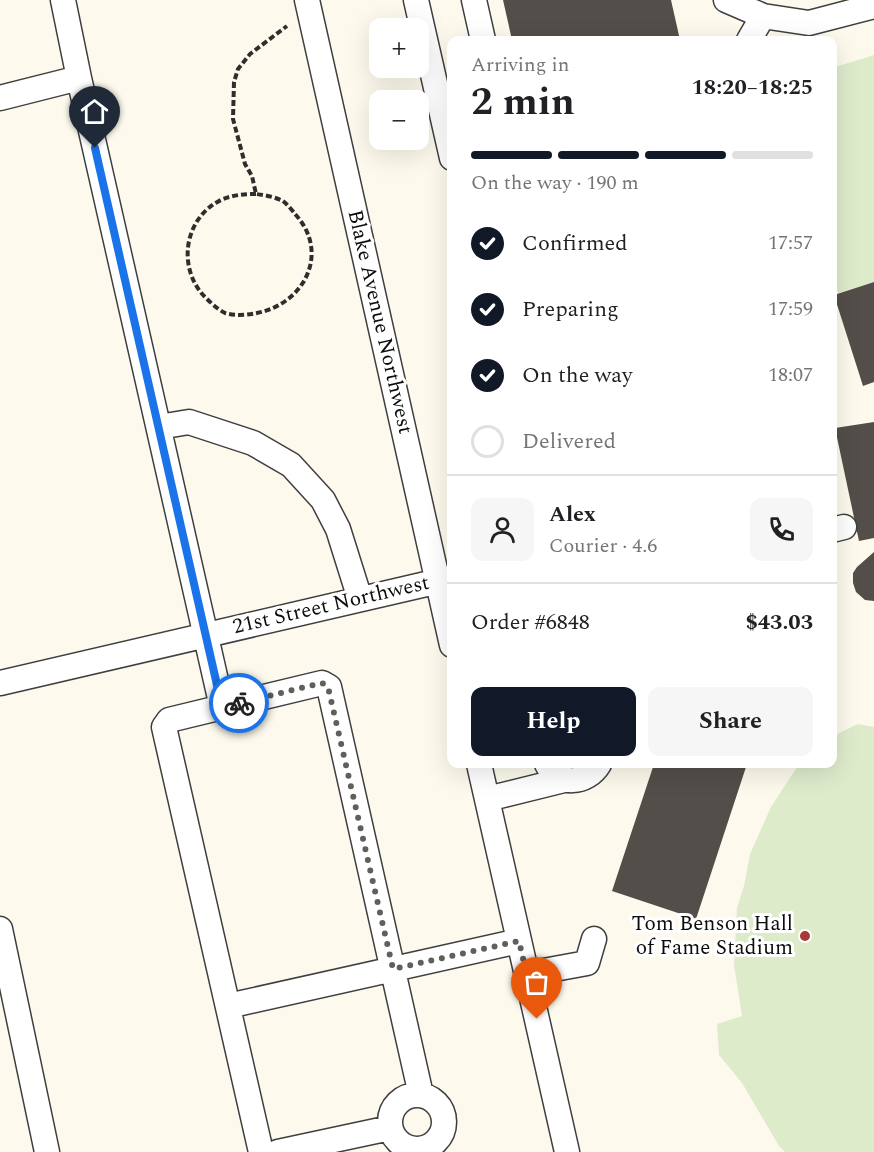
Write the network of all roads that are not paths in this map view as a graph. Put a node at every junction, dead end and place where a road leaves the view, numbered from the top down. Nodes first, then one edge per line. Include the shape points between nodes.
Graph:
1 (63, 0) edge
2 (307, 0) edge
3 (416, 0) edge
4 (474, 0) edge
5 (726, 0) edge
6 (874, 6) edge
7 (763, 16) junction
8 (482, 36) edge
9 (751, 36) edge
10 (79, 78) junction
11 (0, 98) edge
12 (447, 136) edge
13 (159, 427) junction
14 (444, 579) edge
15 (360, 599) junction
16 (447, 604) edge
17 (206, 634) junction
18 (0, 682) edge
19 (222, 707) junction
20 (479, 768) edge
21 (550, 768) edge
22 (596, 768) edge
23 (564, 780) junction
24 (487, 799) junction
25 (0, 929) edge
26 (594, 939) dead end
27 (519, 941) junction
28 (393, 969) junction
29 (527, 975) junction
30 (228, 1006) junction
31 (422, 1095) junction
32 (390, 1128) junction
33 (47, 1152) edge
34 (261, 1152) edge
35 (278, 1152) edge
36 (567, 1152) edge

1 - 10 street
2 - 14 street, Blake Avenue Northwest
3 - 12 street
4 - 8 street
5 - 7 street
6 - 7 street via 808,23
7 - 9 street
10 - 11 street
10 - 13 street
13 - 15 street via 189,422 253,443 291,465 323,500 338,529
13 - 17 street
14 - 15 street, 21st Street Northwest
14 - 16 street, Blake Avenue Northwest
15 - 17 street, 21st Street Northwest
17 - 18 street, 21st Street Northwest
17 - 19 street
19 - 28 street via 322,683 328,687
19 - 30 street via 169,720 164,727
20 - 24 street
21 - 23 street
22 - 23 street via 584,778
23 - 24 street
24 - 27 street
25 - 33 street
26 - 29 street via 587,963
27 - 28 street
27 - 29 street
28 - 30 street
28 - 31 street
29 - 36 street
30 - 34 street
31 - 32 street via 412,1095 397,1103
31 - 32 street via 438,1104 442,1112 439,1139 424,1149 406,1147
32 - 35 street

